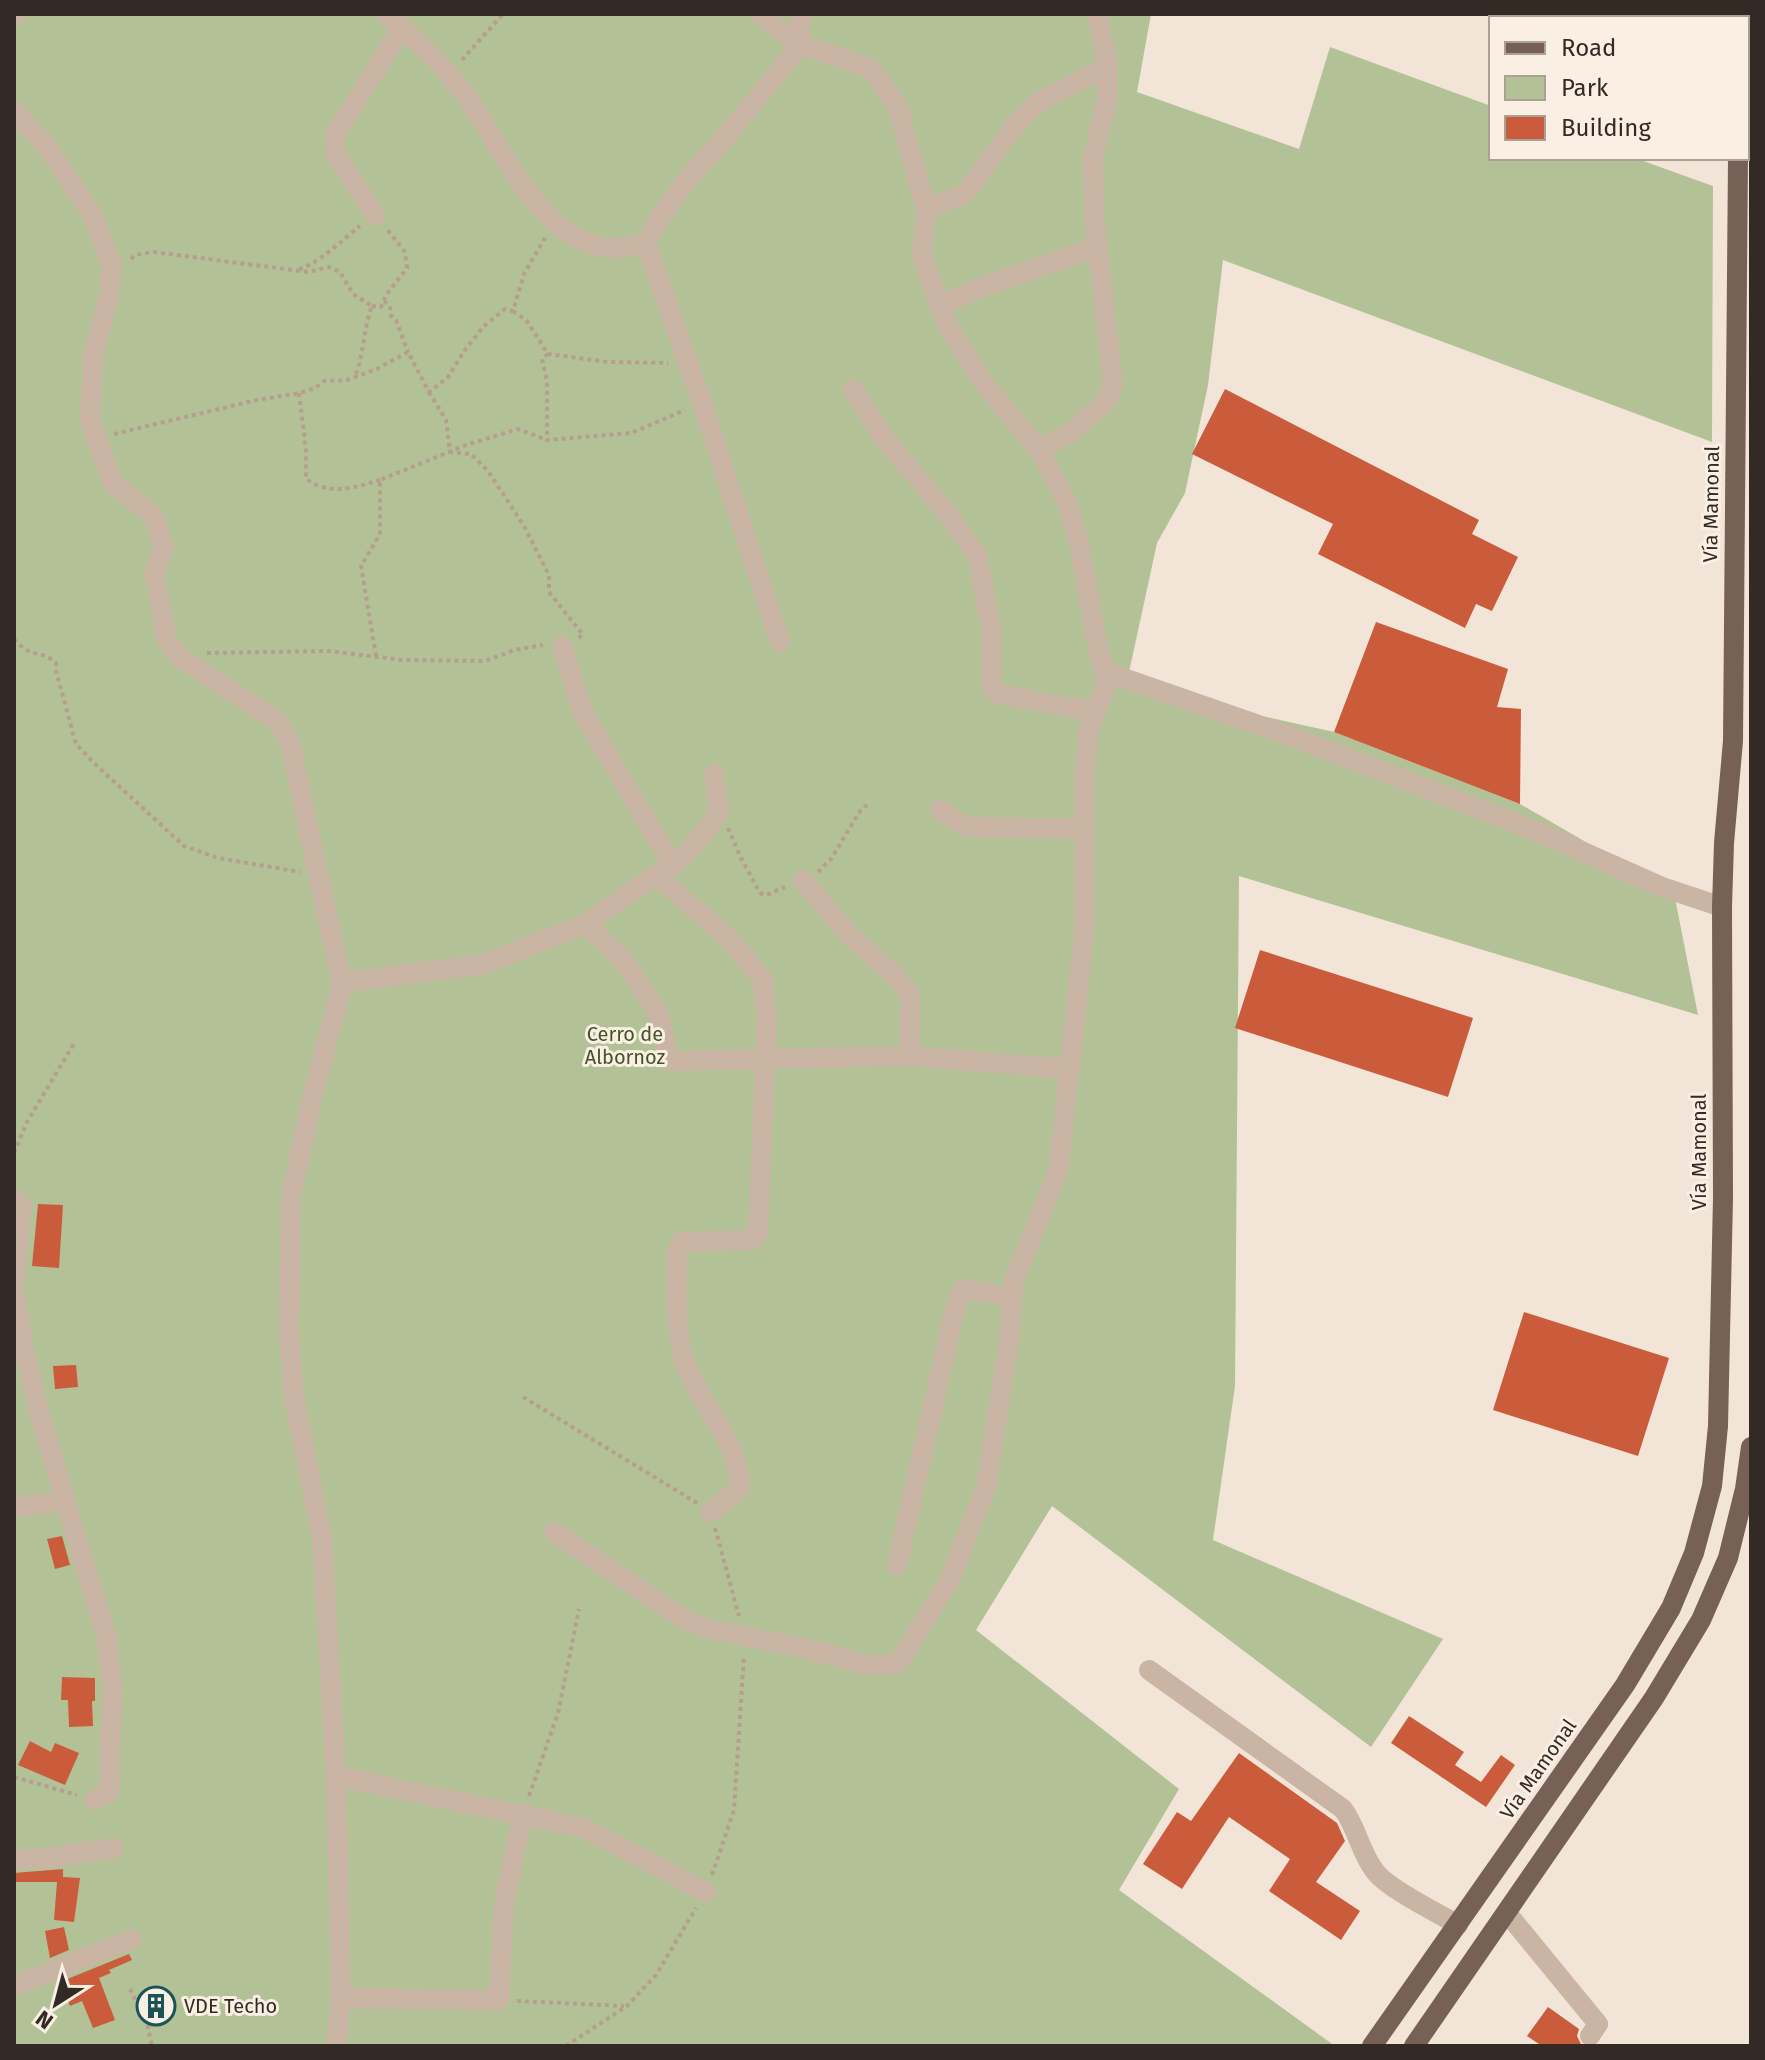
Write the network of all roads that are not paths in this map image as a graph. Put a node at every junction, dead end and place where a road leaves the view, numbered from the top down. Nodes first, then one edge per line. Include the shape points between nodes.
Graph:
1 (759, 14) edge
2 (803, 14) edge
3 (1097, 14) edge
4 (394, 21) edge
5 (801, 45) junction
6 (1108, 66) junction
7 (14, 111) edge
8 (1738, 160) edge
9 (926, 209) junction
10 (375, 215) road end
11 (646, 243) junction
12 (1097, 247) junction
13 (939, 305) junction
14 (853, 389) dead end
15 (1039, 450) junction
16 (780, 642) dead end
17 (562, 646) road end
18 (1106, 672) junction
19 (1095, 712) junction
20 (714, 774) dead end
21 (940, 810) dead end
22 (1085, 829) junction
23 (665, 870) junction
24 (803, 880) road end
25 (1722, 907) junction
26 (585, 924) junction
27 (343, 982) junction
28 (910, 1056) junction
29 (765, 1058) junction
30 (1070, 1069) junction
31 (14, 1200) edge
32 (14, 1281) edge
33 (14, 1291) edge
34 (1012, 1297) junction
35 (1751, 1447) edge
36 (66, 1501) junction
37 (14, 1507) edge
38 (710, 1512) road end
39 (554, 1532) dead end
40 (897, 1565) dead end
41 (1149, 1670) dead end
42 (336, 1776) junction
43 (94, 1800) road end
44 (523, 1813) junction
45 (114, 1848) dead end
46 (14, 1860) edge
47 (706, 1892) road end
48 (1507, 1913) junction
49 (1458, 1925) junction
50 (132, 1939) dead end
51 (14, 1986) edge
52 (341, 1998) junction
53 (1590, 2036) dead end
54 (336, 2046) edge
55 (1372, 2046) edge
56 (1414, 2046) edge

1 - 5 street
2 - 5 street
3 - 6 street
4 - 10 street via 334,136 336,155
4 - 11 street via 464,93 521,184 554,220 589,243 617,248
5 - 9 street via 870,68 883,83 898,107
5 - 11 street via 691,175
6 - 9 street via 1039,102 1012,129 965,194
6 - 12 street via 1107,99 1093,158
7 - 27 street via 48,148 93,216 112,266 93,357 90,421 113,484 153,515 164,547 154,573 167,641 182,659 279,722 290,743
8 - 25 main road, Vía Mamonal via 1733,741
9 - 13 street via 922,255
11 - 16 street
12 - 13 street
12 - 15 street via 1113,384 1107,401 1074,430
13 - 15 street via 983,382
14 - 19 street via 883,437 978,557 991,629 991,685 999,694
15 - 18 street via 1067,502
17 - 23 street via 582,711
18 - 19 street
18 - 25 street via 1296,738
19 - 22 street via 1088,731
20 - 23 street via 719,812 701,838
21 - 22 street via 967,827
22 - 30 street via 1085,924
23 - 26 street
23 - 29 street via 762,978
24 - 28 street via 847,933 910,994
25 - 49 main road, Vía Mamonal via 1723,1198 1712,1486 1694,1553 1671,1608 1625,1685
26 - 27 street via 484,964
26 - 29 street via 624,961 659,1014 669,1061
27 - 42 street via 291,1195 289,1334 294,1397 322,1538
28 - 29 street
28 - 30 street
29 - 38 street via 758,1233 753,1240 682,1242 677,1253 678,1330 688,1371 740,1476 740,1489
30 - 34 street via 1059,1165
31 - 32 street via 22,1206
33 - 36 street via 25,1354
34 - 39 street via 986,1487 950,1579 894,1664 868,1665 708,1629 684,1619
34 - 40 street via 964,1289 956,1304
35 - 48 main road via 1728,1558 1701,1620
36 - 37 street
36 - 43 street via 107,1640 113,1692 110,1790
41 - 49 street via 1343,1809 1376,1874
42 - 44 street
42 - 52 street
44 - 47 street via 584,1828
44 - 52 street via 504,1905 499,2000
45 - 46 street
48 - 53 street via 1598,2024
48 - 56 main road
49 - 55 main road, Vía Mamonal
50 - 51 street
52 - 54 street

